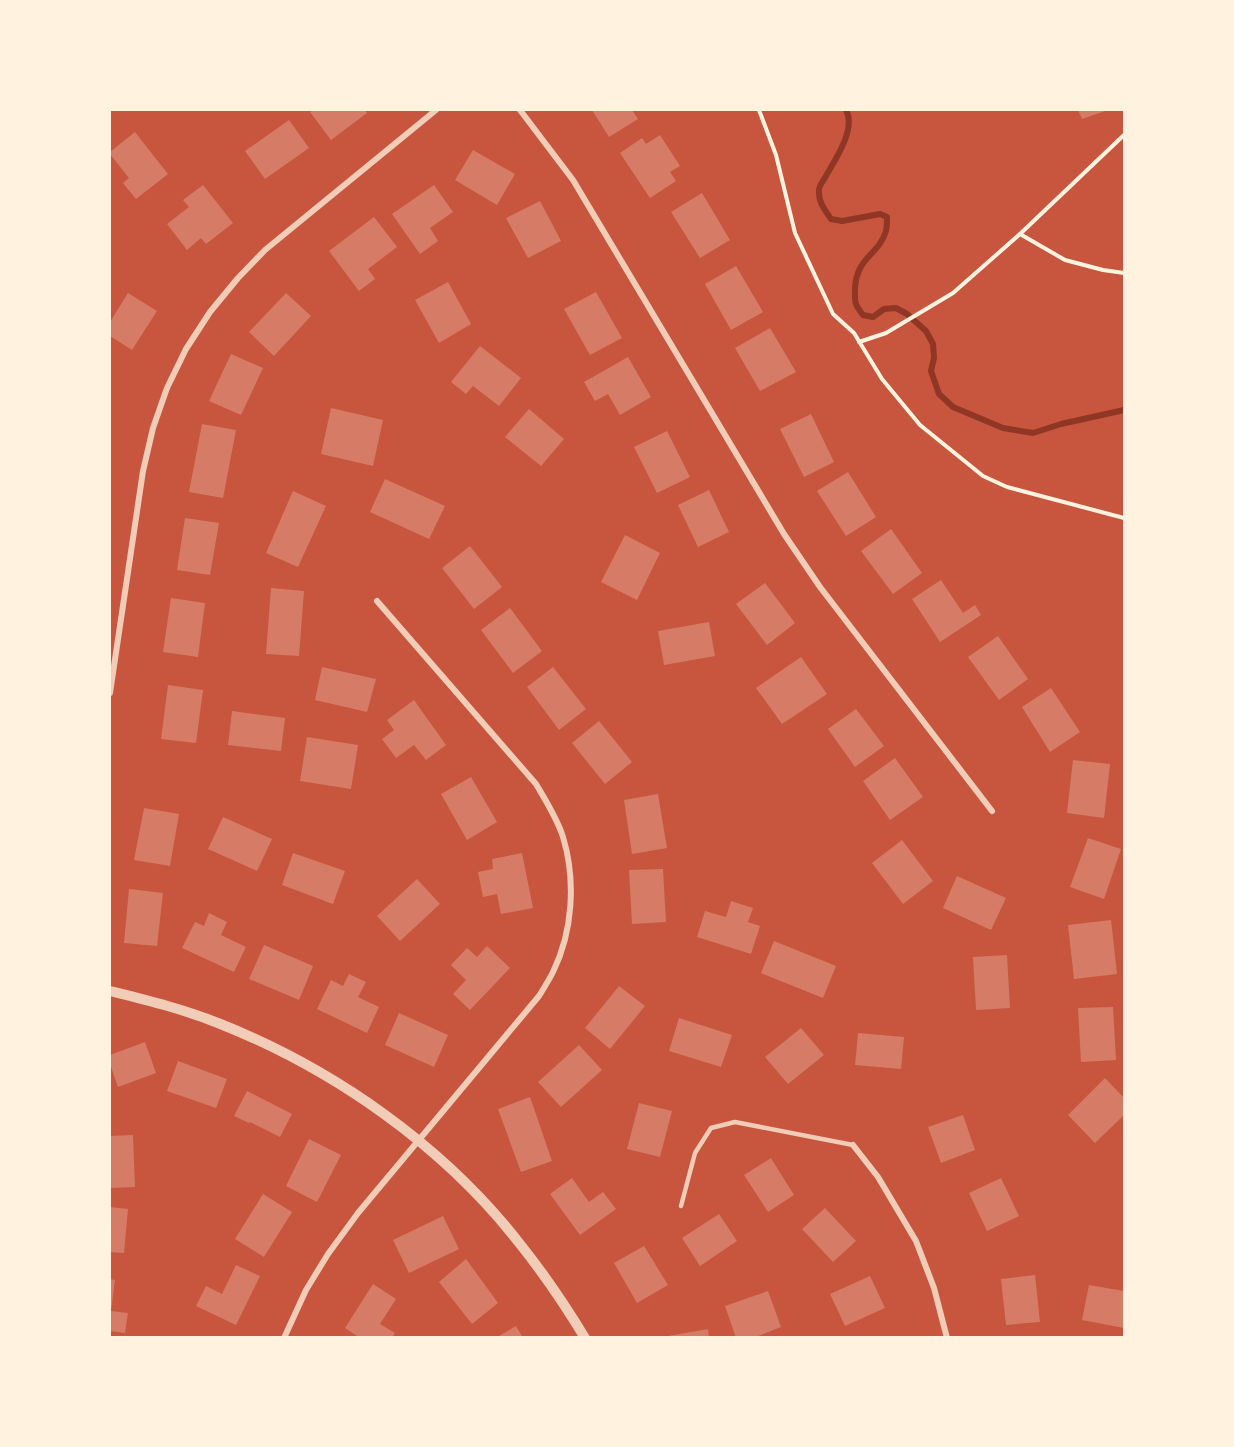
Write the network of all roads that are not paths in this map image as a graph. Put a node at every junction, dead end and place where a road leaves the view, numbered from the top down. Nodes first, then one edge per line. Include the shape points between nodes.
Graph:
1 (436, 110) edge
2 (519, 110) edge
3 (377, 601) dead end
4 (110, 693) edge
5 (992, 811) dead end
6 (110, 991) edge
7 (419, 1141) junction
8 (853, 1145) joint
9 (681, 1206) dead end
10 (284, 1338) edge
11 (585, 1338) edge
12 (947, 1338) edge

1 - 4 street via 265,250 210,312 186,349 153,428
2 - 5 street via 573,180 784,534 820,587
3 - 7 street via 536,784 563,837 569,868 571,900 565,940 553,971 539,996
6 - 7 street via 195,1015 275,1048 370,1104
7 - 10 street via 328,1254
7 - 11 street via 480,1198 519,1242
8 - 9 lane via 735,1122 711,1128 695,1153
8 - 12 street via 878,1177 916,1241

